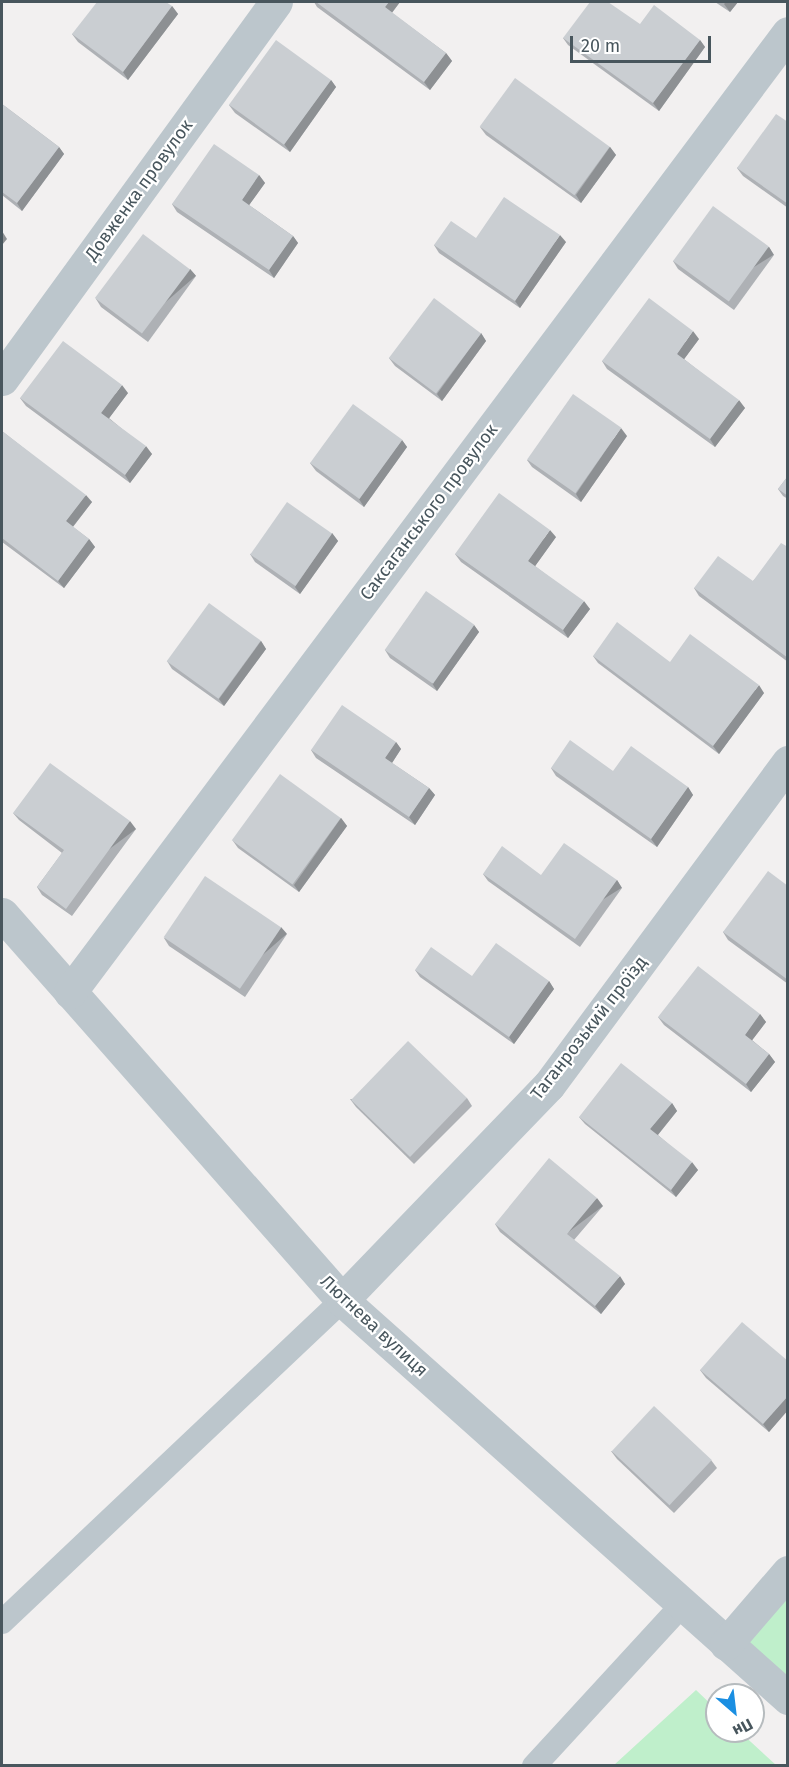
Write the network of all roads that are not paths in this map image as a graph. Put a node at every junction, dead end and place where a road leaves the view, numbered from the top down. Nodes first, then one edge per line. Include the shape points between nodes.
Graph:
1 (276, 2) edge
2 (788, 33) edge
3 (2, 379) edge
4 (788, 762) edge
5 (2, 914) edge
6 (70, 992) junction
7 (342, 1300) junction
8 (788, 1572) edge
9 (683, 1604) junction
10 (2, 1622) edge
11 (726, 1644) junction
12 (788, 1698) edge
13 (534, 1766) edge

1 - 3 street, Довженка провулок
2 - 6 street, Саксаганського провулок
4 - 7 street, Таганрозький проїзд via 549,1085
5 - 6 street, Лютнева вулиця
6 - 7 street, Лютнева вулиця
7 - 9 street, Лютнева вулиця
7 - 10 lane
8 - 11 street
9 - 11 street, Лютнева вулиця
9 - 13 lane
11 - 12 street, Лютнева вулиця

